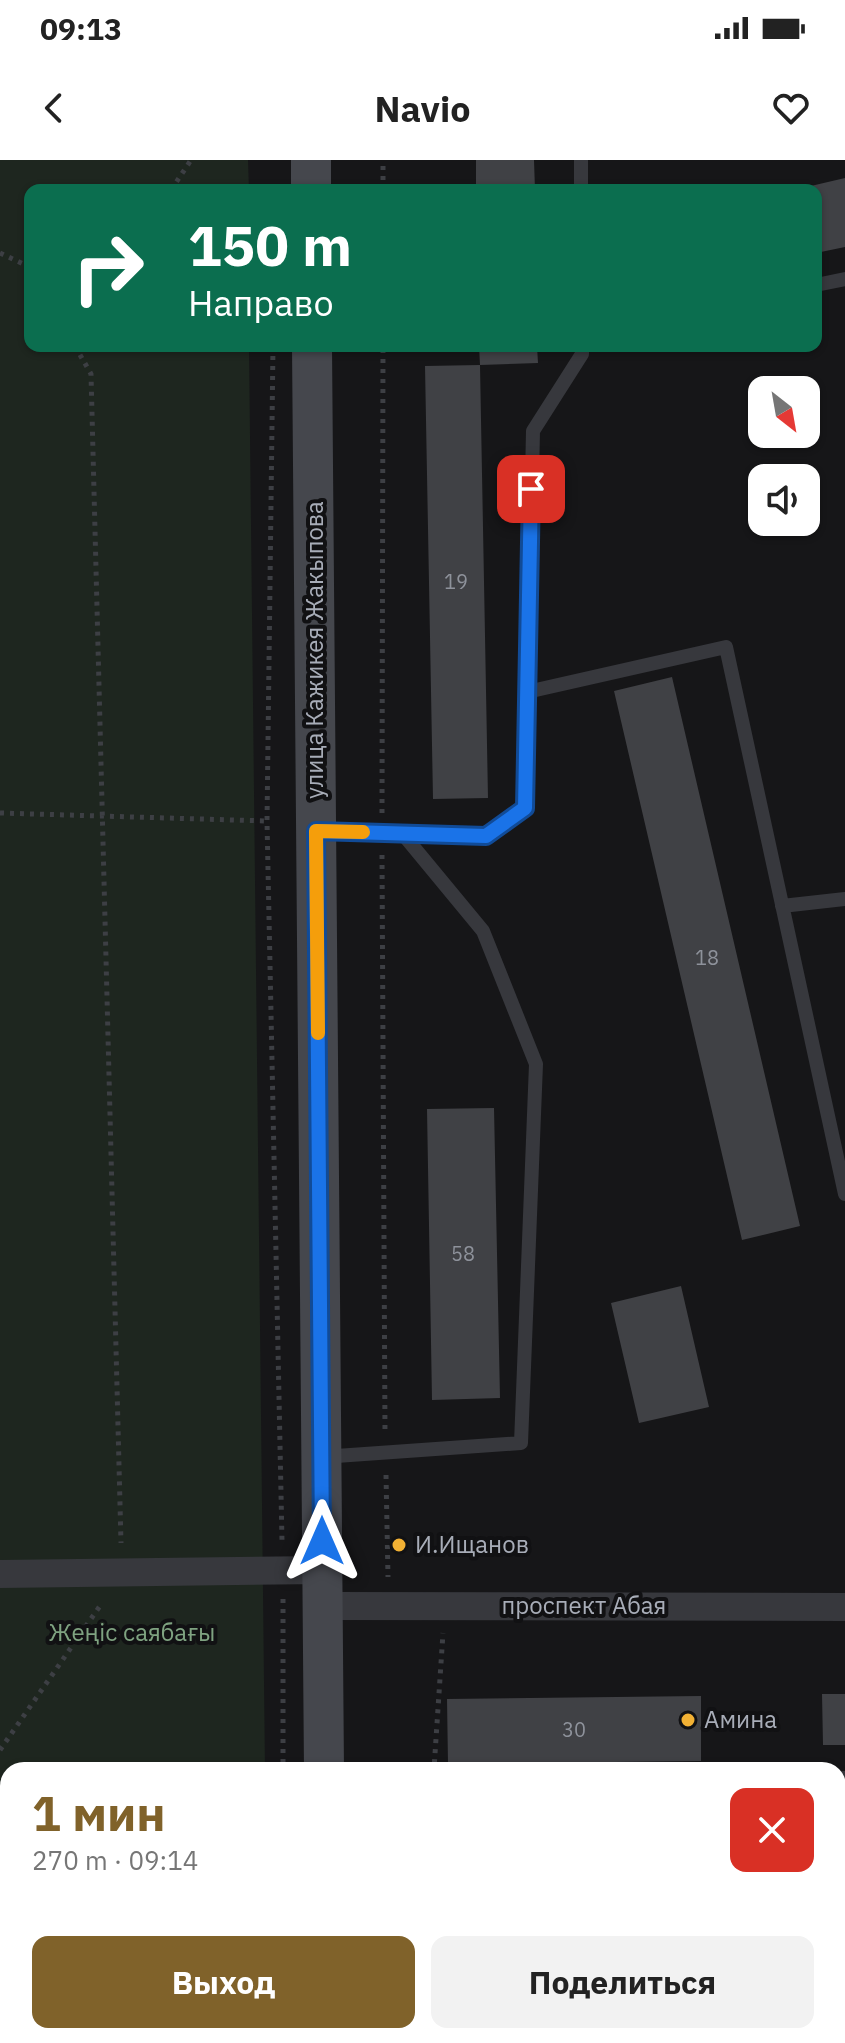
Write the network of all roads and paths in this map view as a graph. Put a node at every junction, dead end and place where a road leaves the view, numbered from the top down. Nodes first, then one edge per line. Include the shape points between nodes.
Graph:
1 (191, 160) edge
2 (311, 160) edge
3 (383, 160) edge
4 (581, 160) edge
5 (175, 184) edge
6 (311, 184) edge
7 (383, 184) edge
8 (581, 184) edge
9 (0, 253) edge
10 (24, 264) edge
11 (845, 279) edge
12 (822, 284) edge
13 (78, 352) edge
14 (273, 352) edge
15 (312, 352) edge
16 (383, 352) edge
17 (582, 352) edge
18 (527, 692) junction
19 (0, 813) edge
20 (103, 817) junction
21 (267, 821) junction
22 (316, 831) junction
23 (382, 833) junction
24 (402, 833) junction
25 (845, 899) edge
26 (782, 906) junction
27 (845, 1194) edge
28 (385, 1452) junction
29 (322, 1457) junction
30 (282, 1570) junction
31 (122, 1573) junction
32 (0, 1574) edge
33 (322, 1588) junction
34 (388, 1606) junction
35 (445, 1606) junction
36 (845, 1607) edge
37 (0, 1750) edge
38 (283, 1762) edge
39 (324, 1762) edge
40 (434, 1762) edge

1 - 5 path
2 - 6 main road
3 - 7 path
4 - 8 lane
9 - 10 path
11 - 12 lane
13 - 20 path via 91,374
14 - 21 path
15 - 22 main road, улица Кажикея Жакыпова
16 - 23 path
17 - 18 lane via 533,431
18 - 24 lane via 525,808 486,836
18 - 26 lane via 726,647
19 - 20 path
20 - 21 path
20 - 31 path
21 - 30 path
22 - 23 lane
22 - 29 main road, улица Кажикея Жакыпова
23 - 24 lane
23 - 28 path
24 - 28 lane via 483,931 536,1064 521,1443
25 - 26 lane
26 - 27 lane
28 - 29 lane
28 - 34 path
29 - 33 main road, улица Кажикея Жакыпова
30 - 31 street, проспект Абая
30 - 33 street, проспект Абая
30 - 38 path
31 - 32 street, проспект Абая
31 - 37 path
33 - 34 street, проспект Абая
33 - 39 main road, улица Кажикея Жакыпова
34 - 35 street, проспект Абая
35 - 36 street, проспект Абая
35 - 40 path

